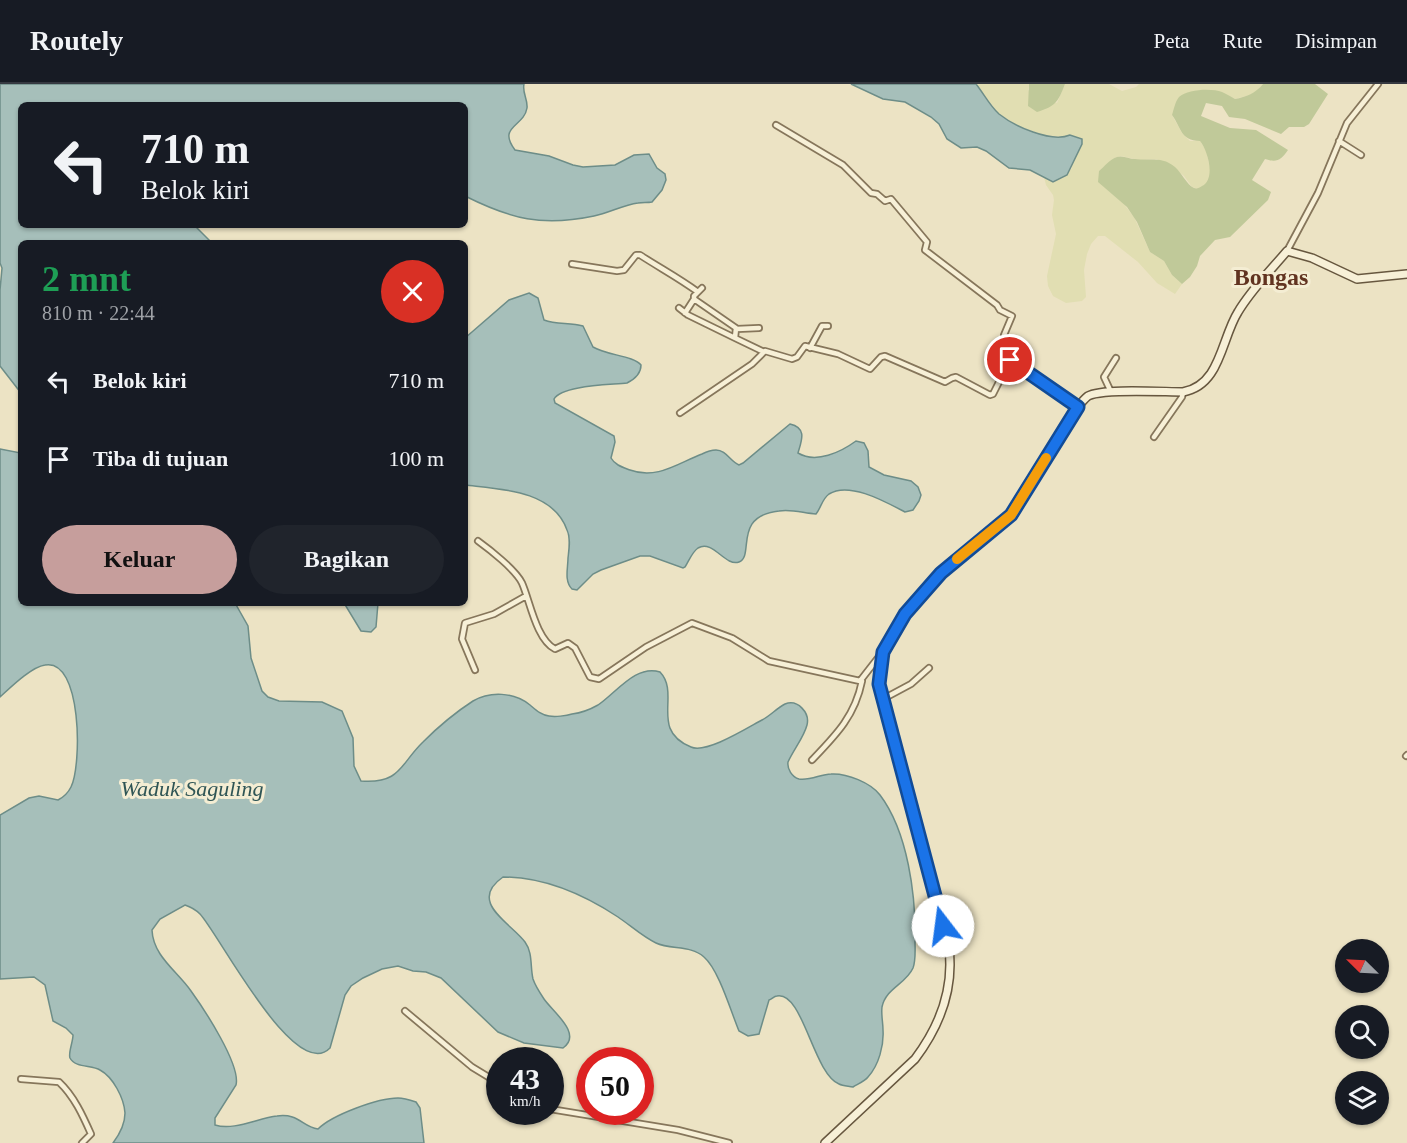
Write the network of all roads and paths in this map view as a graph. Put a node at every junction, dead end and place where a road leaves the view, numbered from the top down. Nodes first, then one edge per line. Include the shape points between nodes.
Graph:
1 (1378, 84) edge
2 (776, 125) dead end
3 (1339, 141) junction
4 (1360, 155) dead end
5 (1287, 251) junction
6 (572, 264) dead end
7 (1407, 274) edge
8 (694, 299) junction
9 (679, 308) dead end
10 (685, 313) junction
11 (828, 326) dead end
12 (759, 328) dead end
13 (737, 329) junction
14 (735, 338) junction
15 (810, 348) junction
16 (764, 352) junction
17 (1116, 358) dead end
18 (1010, 360) junction
19 (1112, 392) junction
20 (1183, 392) junction
21 (1078, 407) junction
22 (680, 413) dead end
23 (1154, 437) dead end
24 (478, 541) dead end
25 (526, 596) junction
26 (883, 652) junction
27 (929, 668) dead end
28 (475, 670) dead end
29 (862, 681) junction
30 (883, 699) junction
31 (812, 760) dead end
32 (405, 1011) dead end
33 (486, 1076) edge
34 (21, 1079) dead end
35 (564, 1111) edge
36 (82, 1143) edge
37 (729, 1143) edge
38 (825, 1143) edge

1 - 3 street via 1347,123
2 - 18 street via 843,165 871,193 885,201 891,199 927,242 925,250 1012,316 1004,335 1015,346
3 - 4 street
3 - 5 street via 1315,200
5 - 7 main road via 1357,279
5 - 20 main road via 1237,314 1211,373
6 - 8 street via 617,271 624,270 640,255 700,290
8 - 10 street
8 - 13 street
9 - 10 street
10 - 14 street
11 - 15 street via 822,326
12 - 13 street
13 - 14 street
14 - 16 street
15 - 16 street via 804,346 792,359
15 - 18 street via 838,354 870,369 885,356 945,382 956,377 990,395
16 - 22 street
17 - 19 street via 1104,377
18 - 21 street
19 - 20 main road
19 - 21 main road via 1090,395
20 - 23 street
21 - 26 main road via 1013,512 933,580 905,614
24 - 25 street via 520,580
25 - 28 street via 494,614 465,623 462,639
25 - 29 street via 548,644 555,649 572,644 593,679 692,623 732,638 769,661
26 - 29 street
26 - 30 main road via 879,684
27 - 30 street via 911,684
29 - 31 street via 859,699 849,718
30 - 38 main road via 950,949 950,977 946,1003 925,1046
32 - 33 street
34 - 36 street via 59,1082 63,1086 91,1134
35 - 37 street via 678,1130

